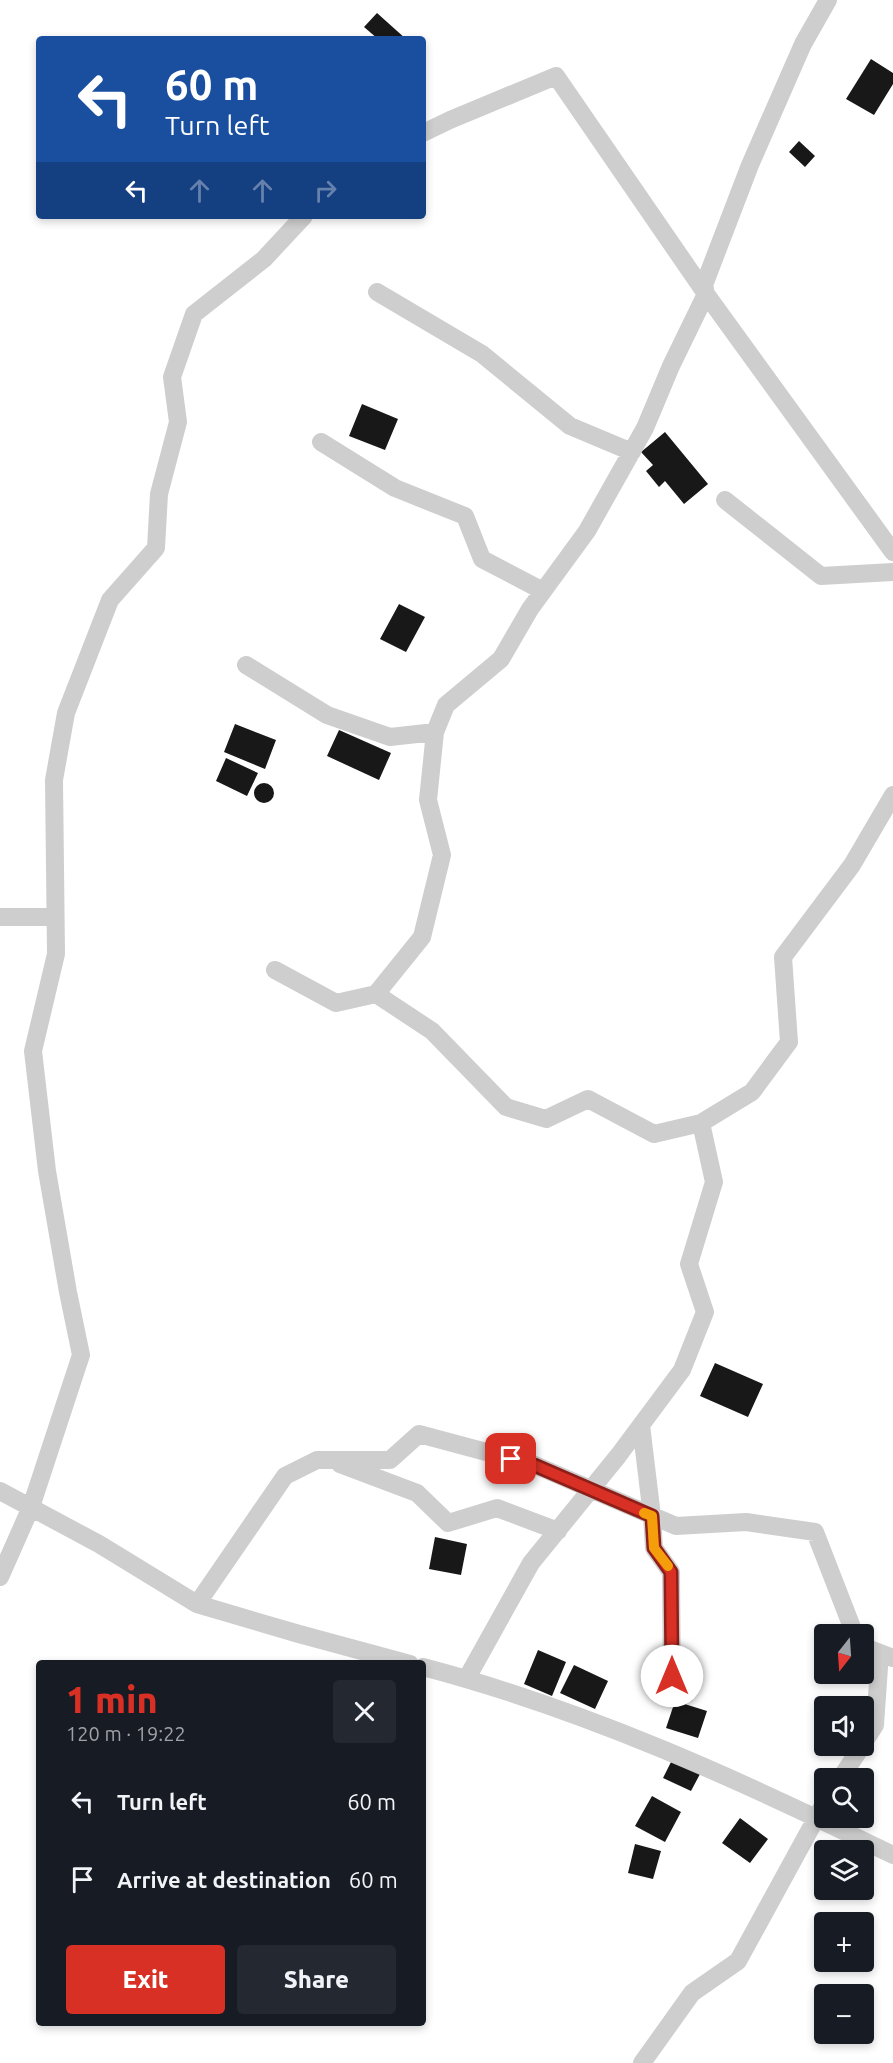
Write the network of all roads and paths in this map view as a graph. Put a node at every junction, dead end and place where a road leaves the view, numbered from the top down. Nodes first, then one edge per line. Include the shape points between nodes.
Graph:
1 (828, 0) edge
2 (426, 132) edge
3 (301, 219) edge
4 (377, 292) dead end
5 (705, 294) junction
6 (321, 442) dead end
7 (632, 452) junction
8 (725, 500) dead end
9 (893, 552) edge
10 (893, 572) edge
11 (543, 591) junction
12 (246, 665) dead end
13 (435, 732) junction
14 (893, 795) edge
15 (0, 917) edge
16 (56, 917) junction
17 (275, 970) dead end
18 (376, 994) junction
19 (701, 1123) junction
20 (641, 1425) junction
21 (331, 1461) junction
22 (590, 1490) junction
23 (0, 1491) edge
24 (31, 1508) junction
25 (652, 1516) junction
26 (558, 1530) junction
27 (0, 1577) edge
28 (198, 1604) junction
29 (851, 1624) edge
30 (879, 1653) edge
31 (395, 1660) edge
32 (426, 1668) edge
33 (467, 1678) junction
34 (672, 1696) dead end
35 (874, 1727) edge
36 (814, 1808) edge
37 (814, 1821) edge
38 (849, 1828) edge
39 (893, 1855) edge
40 (642, 2063) edge

1 - 5 street via 803,44 746,175 706,274
2 - 5 street via 556,76
3 - 16 street via 264,259 194,314 172,377 178,422 159,494 156,548 110,600 66,713 54,780
4 - 7 street via 482,354 570,426
5 - 7 street
5 - 9 street
6 - 11 street via 395,488 465,516 482,559
7 - 11 street via 587,531
8 - 10 street via 821,576
11 - 13 street via 501,659 446,705
12 - 13 street via 327,715 390,737
13 - 18 street via 428,800 442,855 422,938
14 - 19 street via 852,865 783,957 789,1041 752,1092
15 - 16 street
16 - 24 street via 56,954 33,1052 47,1171 81,1355
17 - 18 street via 336,1003
18 - 19 street via 432,1031 506,1107 546,1119 588,1099 654,1134
19 - 20 street via 714,1182 689,1264 705,1312 682,1370
20 - 22 street
20 - 25 street
21 - 22 street via 390,1460 419,1434 534,1465
21 - 26 street via 417,1493 448,1523 497,1508
21 - 28 street via 317,1461 285,1476
22 - 25 street
22 - 26 street
23 - 24 street
24 - 27 street
24 - 28 street
25 - 29 street via 676,1526 746,1522 815,1532
25 - 34 street via 654,1548 671,1572
26 - 33 street via 531,1563
28 - 31 street
30 - 35 street
32 - 33 street
33 - 36 street via 635,1737 782,1800
37 - 40 street via 738,1961 693,1993
38 - 39 street

